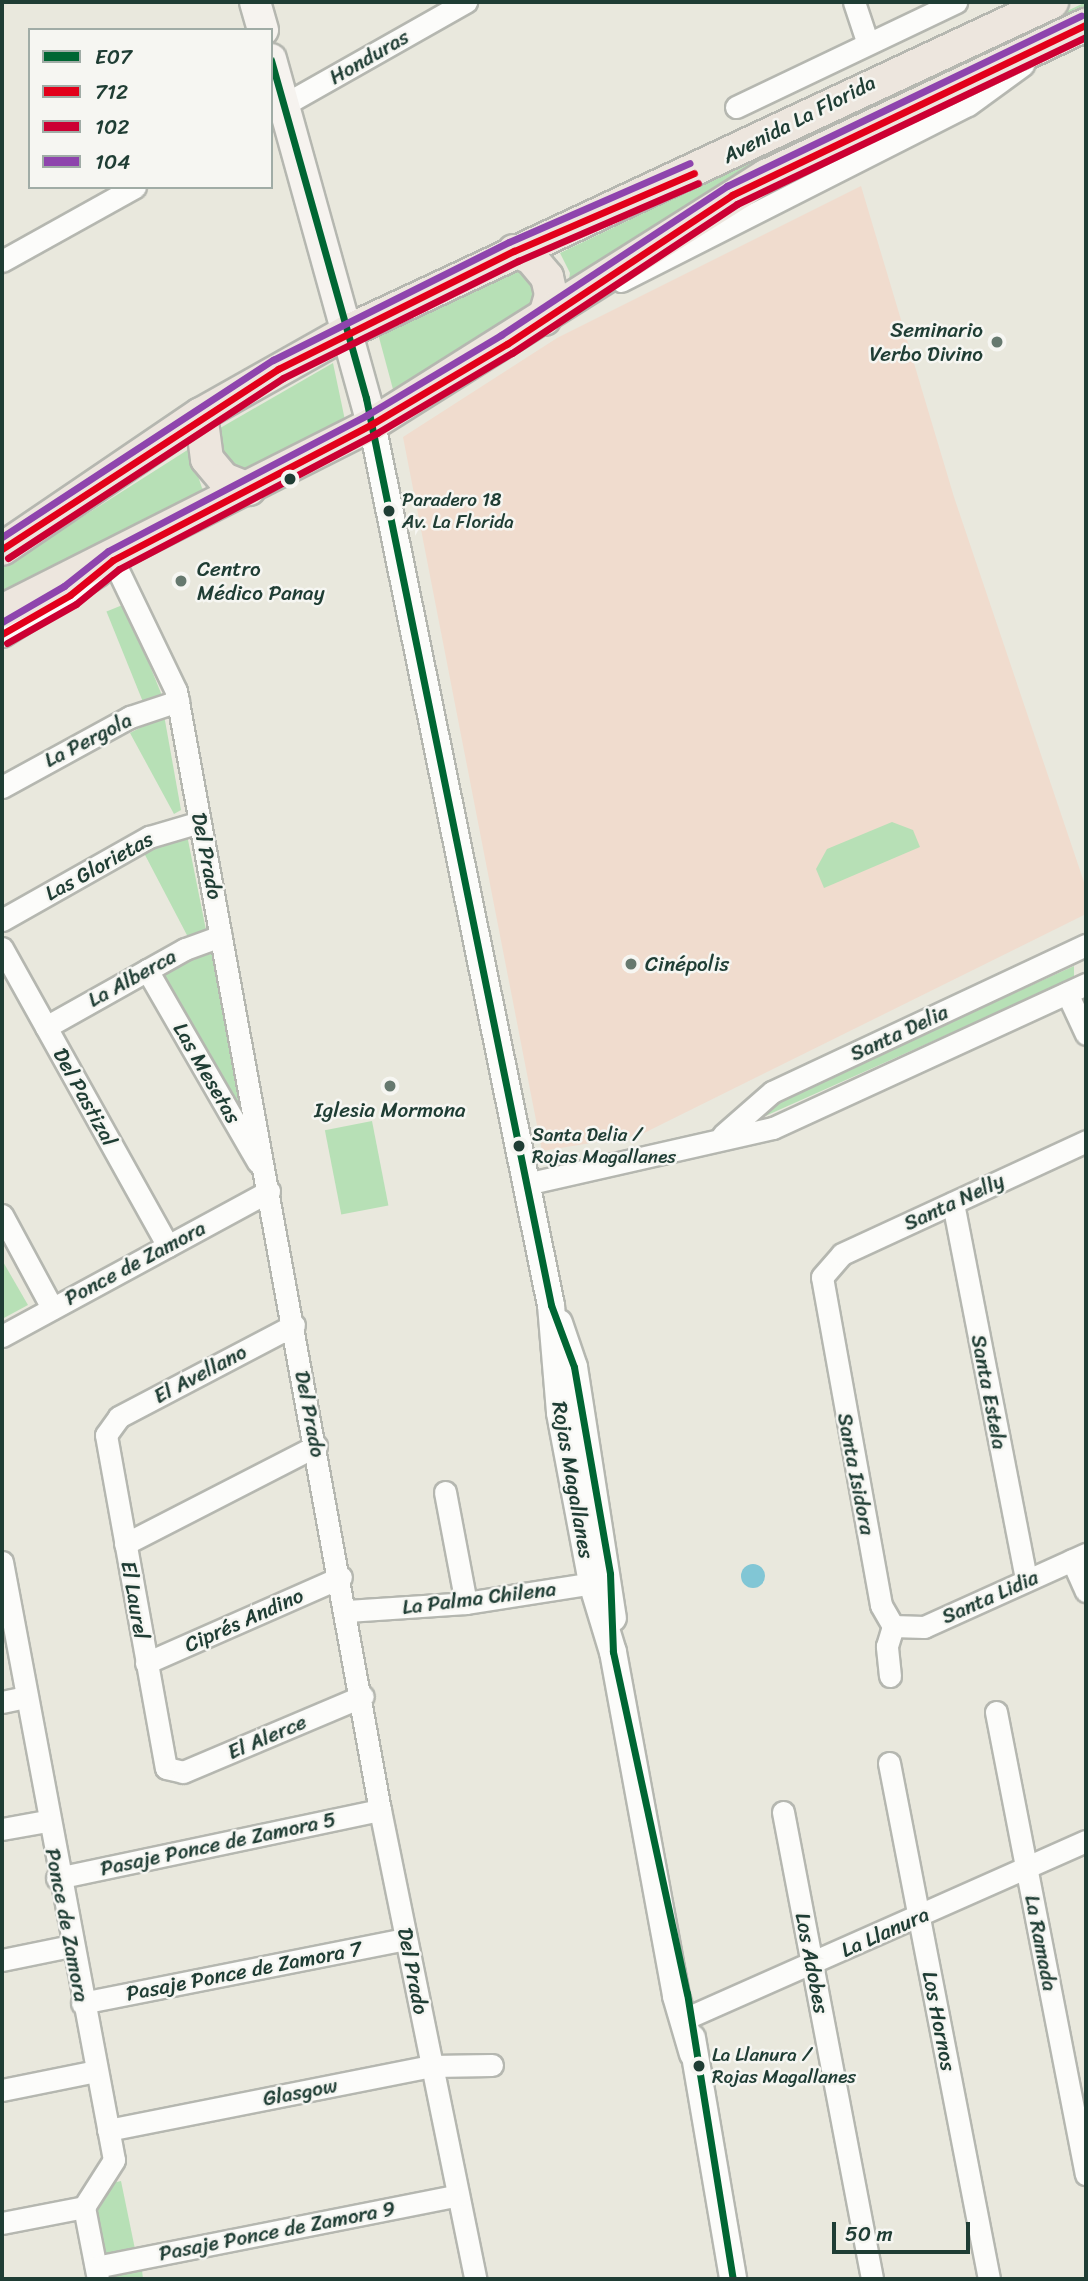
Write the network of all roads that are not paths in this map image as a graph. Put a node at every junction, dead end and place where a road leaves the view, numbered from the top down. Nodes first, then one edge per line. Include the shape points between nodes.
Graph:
1 (255, 2) edge
2 (466, 2) edge
3 (854, 2) edge
4 (956, 2) edge
5 (1052, 2) edge
6 (1086, 25) edge
7 (262, 28) edge
8 (867, 41) junction
9 (273, 73) edge
10 (736, 107) dead end
11 (278, 108) edge
12 (131, 189) edge
13 (514, 251) junction
14 (2, 261) edge
15 (544, 319) junction
16 (350, 330) junction
17 (201, 414) junction
18 (372, 424) junction
19 (248, 489) junction
20 (2, 549) edge
21 (113, 560) junction
22 (2, 611) edge
23 (2, 634) edge
24 (178, 701) junction
25 (2, 787) edge
26 (200, 822) junction
27 (2, 919) edge
28 (221, 936) junction
29 (2, 948) edge
30 (1084, 953) edge
31 (147, 970) junction
32 (1077, 988) edge
33 (46, 1027) junction
34 (1086, 1034) edge
35 (723, 1135) junction
36 (1086, 1141) edge
37 (268, 1184) junction
38 (526, 1184) junction
39 (953, 1203) junction
40 (4, 1226) edge
41 (168, 1246) junction
42 (825, 1269) joint
43 (52, 1308) junction
44 (294, 1325) junction
45 (2, 1336) edge
46 (108, 1428) joint
47 (316, 1446) junction
48 (445, 1492) dead end
49 (125, 1544) junction
50 (1079, 1557) edge
51 (2, 1569) edge
52 (341, 1577) junction
53 (1026, 1580) junction
54 (602, 1582) junction
55 (1086, 1591) edge
56 (466, 1603) junction
57 (347, 1611) junction
58 (893, 1626) junction
59 (146, 1663) junction
60 (890, 1676) dead end
61 (363, 1696) junction
62 (25, 1697) junction
63 (2, 1702) edge
64 (996, 1712) dead end
65 (889, 1763) dead end
66 (170, 1772) joint
67 (380, 1810) junction
68 (783, 1812) dead end
69 (47, 1821) junction
70 (2, 1829) edge
71 (1086, 1841) edge
72 (1027, 1868) junction
73 (57, 1878) junction
74 (918, 1917) junction
75 (406, 1939) junction
76 (71, 1946) junction
77 (2, 1960) edge
78 (812, 1964) junction
79 (82, 2003) junction
80 (686, 2019) junction
81 (492, 2065) dead end
82 (432, 2066) junction
83 (96, 2071) junction
84 (2, 2090) edge
85 (108, 2130) junction
86 (1086, 2174) edge
87 (458, 2195) junction
88 (84, 2207) junction
89 (2, 2223) edge
90 (97, 2273) edge
91 (475, 2279) edge
92 (733, 2279) edge
93 (872, 2279) edge
94 (989, 2279) edge

1 - 7 main road
2 - 11 street, Honduras
3 - 8 street
4 - 8 street, Avenida La Florida
5 - 13 main road, Avenida La Florida via 858,88 643,197
6 - 15 main road, Avenida La Florida via 766,176
8 - 10 street, Avenida La Florida
9 - 11 main road, Rojas Magallanes
11 - 16 main road, Rojas Magallanes
12 - 14 street
13 - 15 main road via 531,258 547,277 551,295
13 - 16 main road, Avenida La Florida
15 - 18 main road, Avenida La Florida
16 - 17 main road, Avenida La Florida
16 - 18 main road, Rojas Magallanes
17 - 19 main road via 207,459 224,479
17 - 20 main road, Avenida La Florida
18 - 19 main road, Avenida La Florida
18 - 38 street, Rojas Magallanes
19 - 21 main road, Avenida La Florida
21 - 22 main road, Avenida La Florida
21 - 23 street, Avenida La Florida via 70,595
21 - 24 street, Del Prado via 164,657
24 - 25 street, La Pergola via 119,723
24 - 26 street, Del Prado
26 - 27 street, Las Glorietas via 149,837
26 - 28 street, Del Prado
28 - 31 street, La Alberca
28 - 37 street, Del Prado
29 - 33 street, Del Pastizal
30 - 35 street, Santa Delia via 772,1092
31 - 33 street, La Alberca
31 - 37 street, Las Mesetas
32 - 34 street
32 - 35 street, Santa Delia via 773,1128
33 - 41 street, Del Pastizal
35 - 38 street, Santa Delia via 669,1155
36 - 39 street, Santa Nelly
37 - 41 street, Ponce de Zamora
37 - 44 street, Del Prado
38 - 54 street, Rojas Magallanes via 551,1305 574,1367
39 - 42 street, Santa Nelly via 842,1254
39 - 53 street, Santa Estela
40 - 43 street
41 - 43 street, Ponce de Zamora
42 - 58 street, Santa Isidora via 821,1293 883,1611
43 - 45 street, Ponce de Zamora
44 - 46 street, El Avellano
44 - 47 street, Del Prado
46 - 49 street, El Laurel
47 - 49 street
47 - 52 street, Del Prado
48 - 56 street
49 - 59 street, El Laurel
50 - 53 street, Santa Lidia
50 - 55 street
51 - 62 street, Ponce de Zamora
52 - 57 street, Del Prado
52 - 59 street, Ciprés Andino
53 - 58 street, Santa Lidia via 915,1630
54 - 56 street, La Palma Chilena
54 - 80 street, Rojas Magallanes
56 - 57 street, La Palma Chilena
57 - 61 street, Del Prado
58 - 60 street via 887,1646
59 - 66 street, El Laurel
61 - 66 street, El Alerce via 183,1772
61 - 67 street, Del Prado
62 - 63 street
62 - 69 street, Ponce de Zamora
64 - 72 street, La Ramada
65 - 74 street, Los Hornos
67 - 73 street, Pasaje Ponce de Zamora 5
67 - 75 street, Del Prado
68 - 78 street, Los Adobes
69 - 70 street
69 - 73 street, Ponce de Zamora
71 - 72 street, La Llanura
72 - 74 street, La Llanura
72 - 86 street, La Ramada
73 - 76 street, Ponce de Zamora
74 - 78 street, La Llanura
74 - 94 street, Los Hornos
75 - 79 street, Pasaje Ponce de Zamora 7
75 - 82 street, Del Prado
76 - 77 street
76 - 79 street, Ponce de Zamora
78 - 80 street, La Llanura
78 - 93 street, Los Adobes
79 - 83 street, Ponce de Zamora
80 - 92 street, Rojas Magallanes
81 - 82 street, Glasgow
82 - 85 street, Glasgow
82 - 87 street, Del Prado
83 - 84 street
83 - 85 street, Ponce de Zamora
85 - 88 street, Ponce de Zamora via 113,2166
87 - 90 street, Pasaje Ponce de Zamora 9
87 - 91 street, Del Prado
88 - 89 street
88 - 90 street

